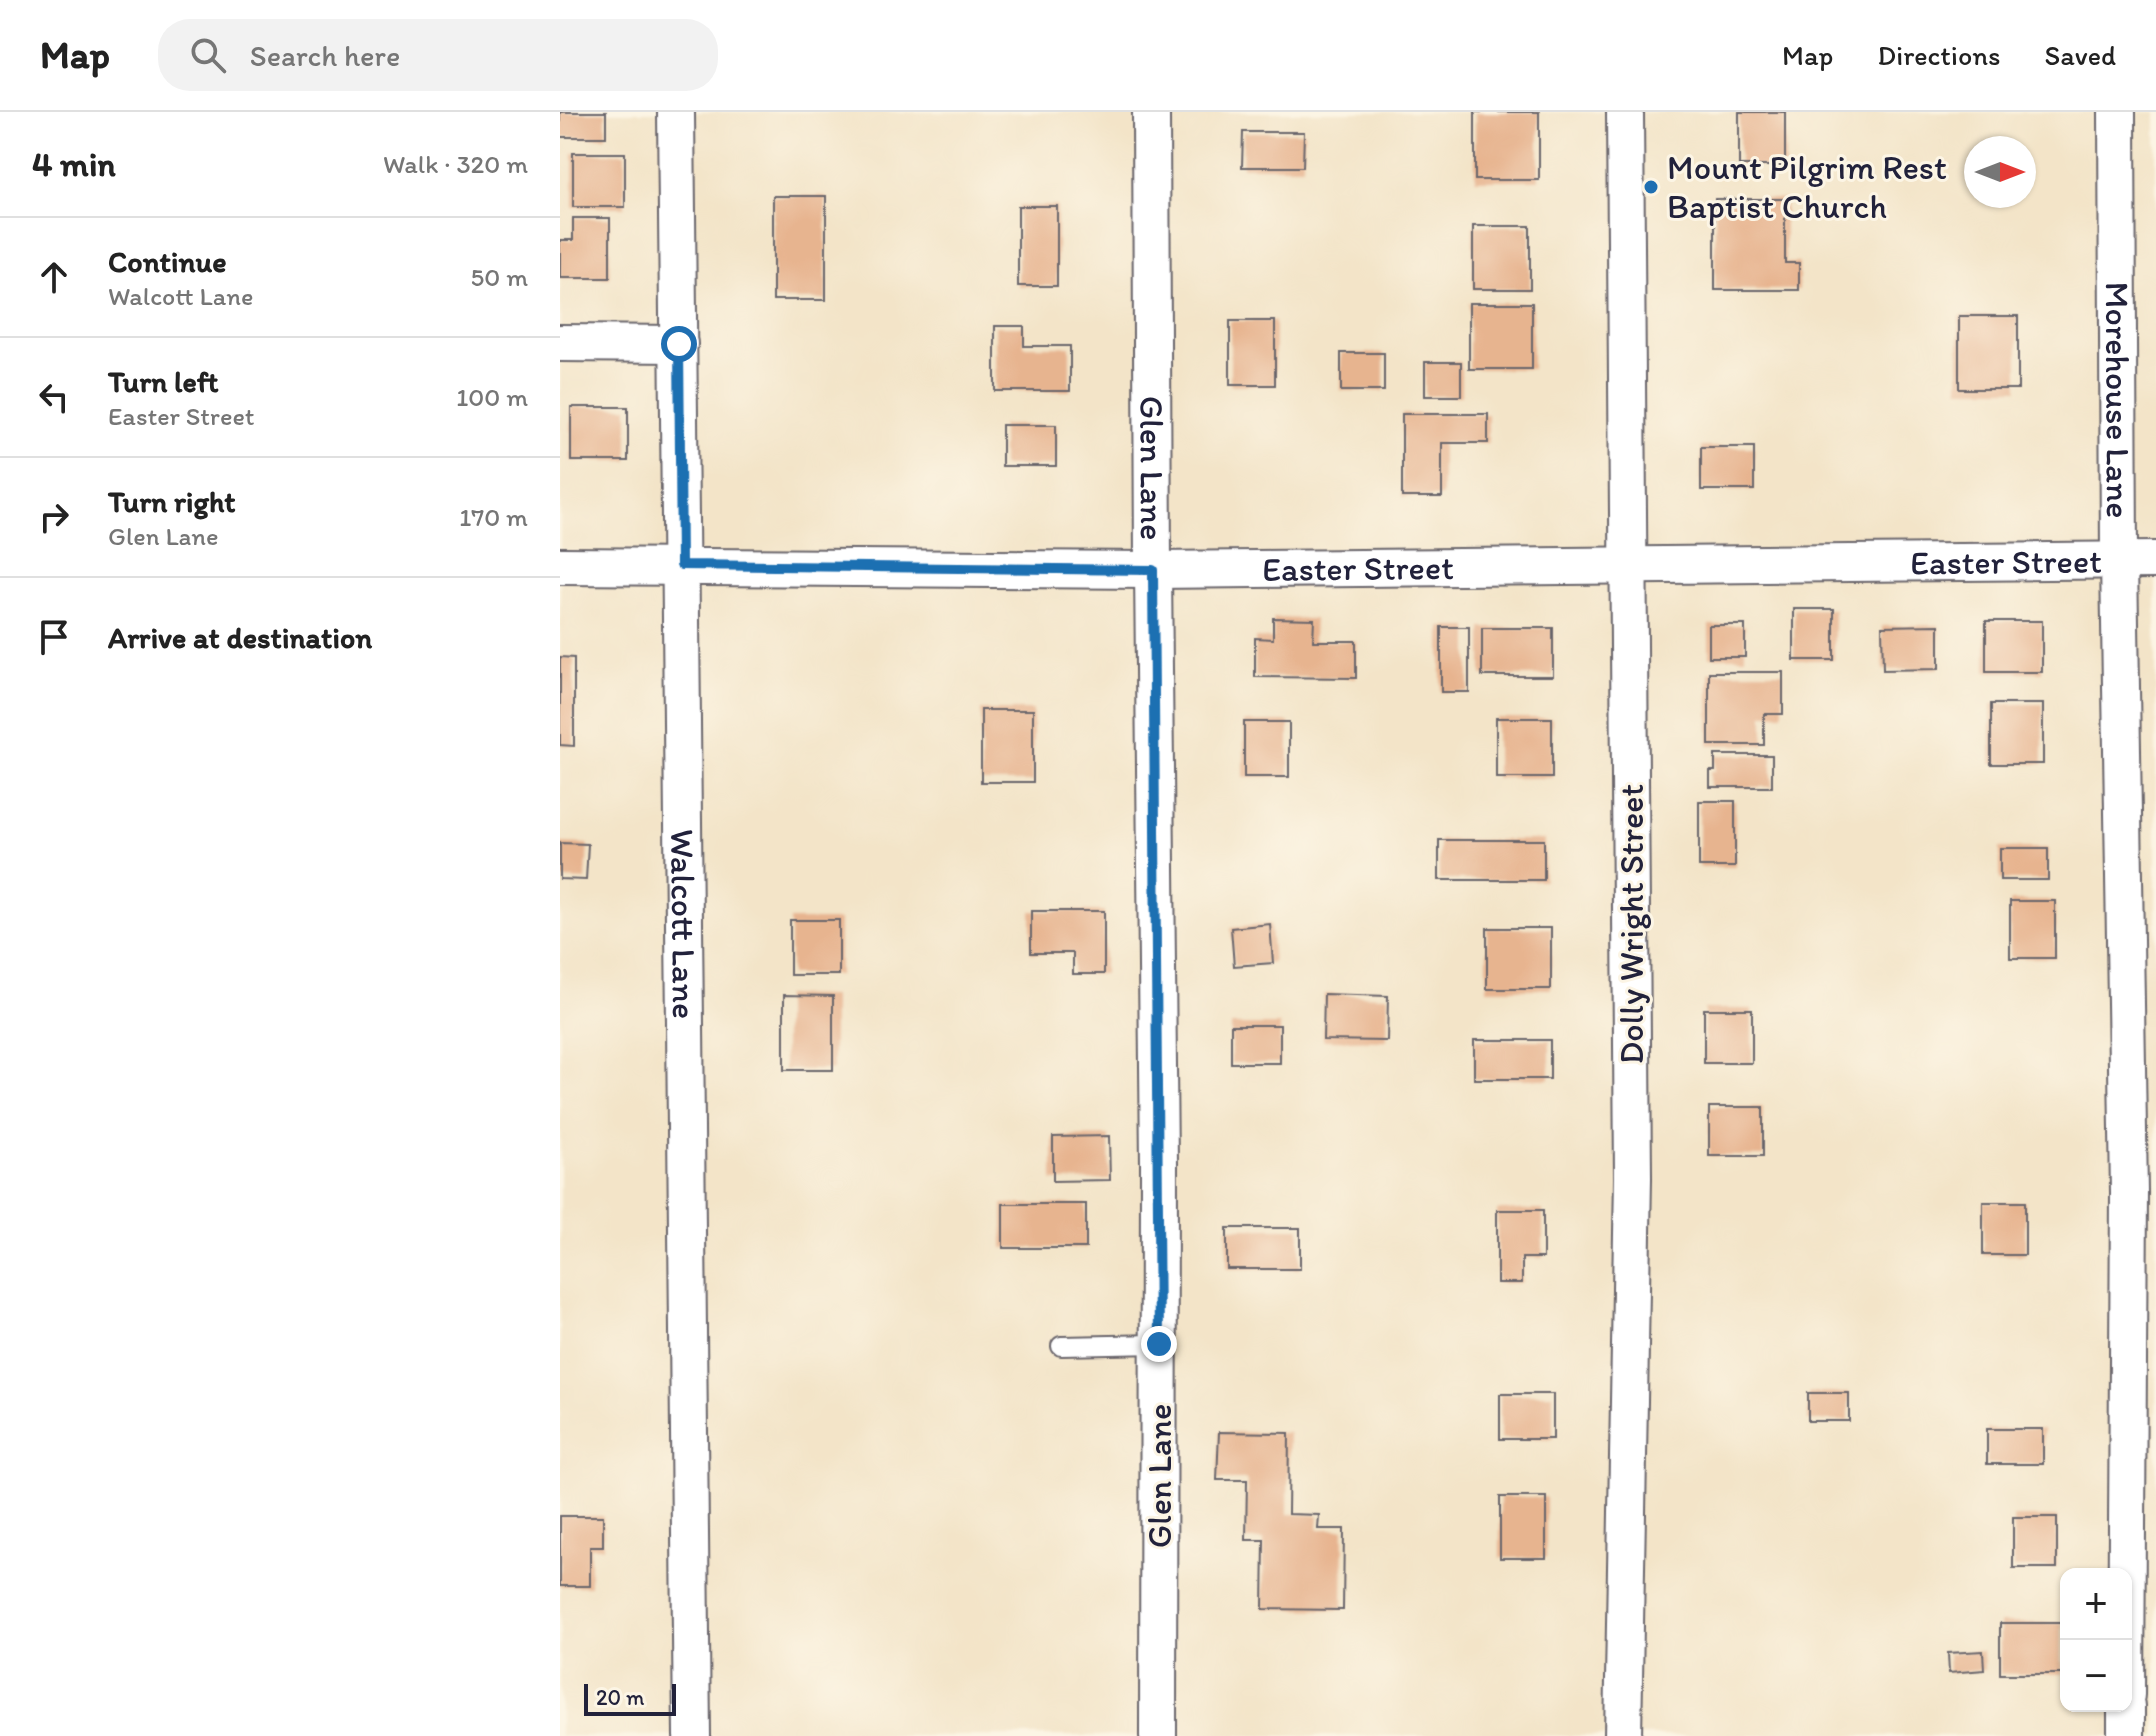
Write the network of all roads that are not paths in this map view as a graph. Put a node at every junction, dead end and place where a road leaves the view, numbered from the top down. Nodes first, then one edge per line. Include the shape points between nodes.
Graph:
1 (676, 112) edge
2 (1151, 112) edge
3 (1625, 112) edge
4 (2117, 112) edge
5 (560, 343) edge
6 (679, 344) junction
7 (2119, 560) junction
8 (2156, 560) edge
9 (1628, 563) junction
10 (681, 565) junction
11 (560, 566) edge
12 (1153, 570) junction
13 (1159, 1344) junction
14 (1061, 1346) dead end
15 (2126, 1640) edge
16 (2126, 1712) edge
17 (692, 1736) edge
18 (1158, 1736) edge
19 (1623, 1736) edge
20 (2126, 1736) edge

1 - 6 street, Walcott Lane
2 - 12 street, Glen Lane
3 - 9 street, Dolly Wright Street
4 - 7 street, Morehouse Lane
5 - 6 street
6 - 10 street, Walcott Lane
7 - 8 street, Easter Street
7 - 9 street, Easter Street
7 - 15 street, Morehouse Lane via 2129,1193
9 - 12 street, Easter Street
9 - 19 street, Dolly Wright Street via 1633,1178
10 - 11 street, Easter Street
10 - 12 street, Easter Street
10 - 17 street, Walcott Lane
12 - 13 street, Glen Lane
13 - 14 lane
13 - 18 street, Glen Lane
16 - 20 street

